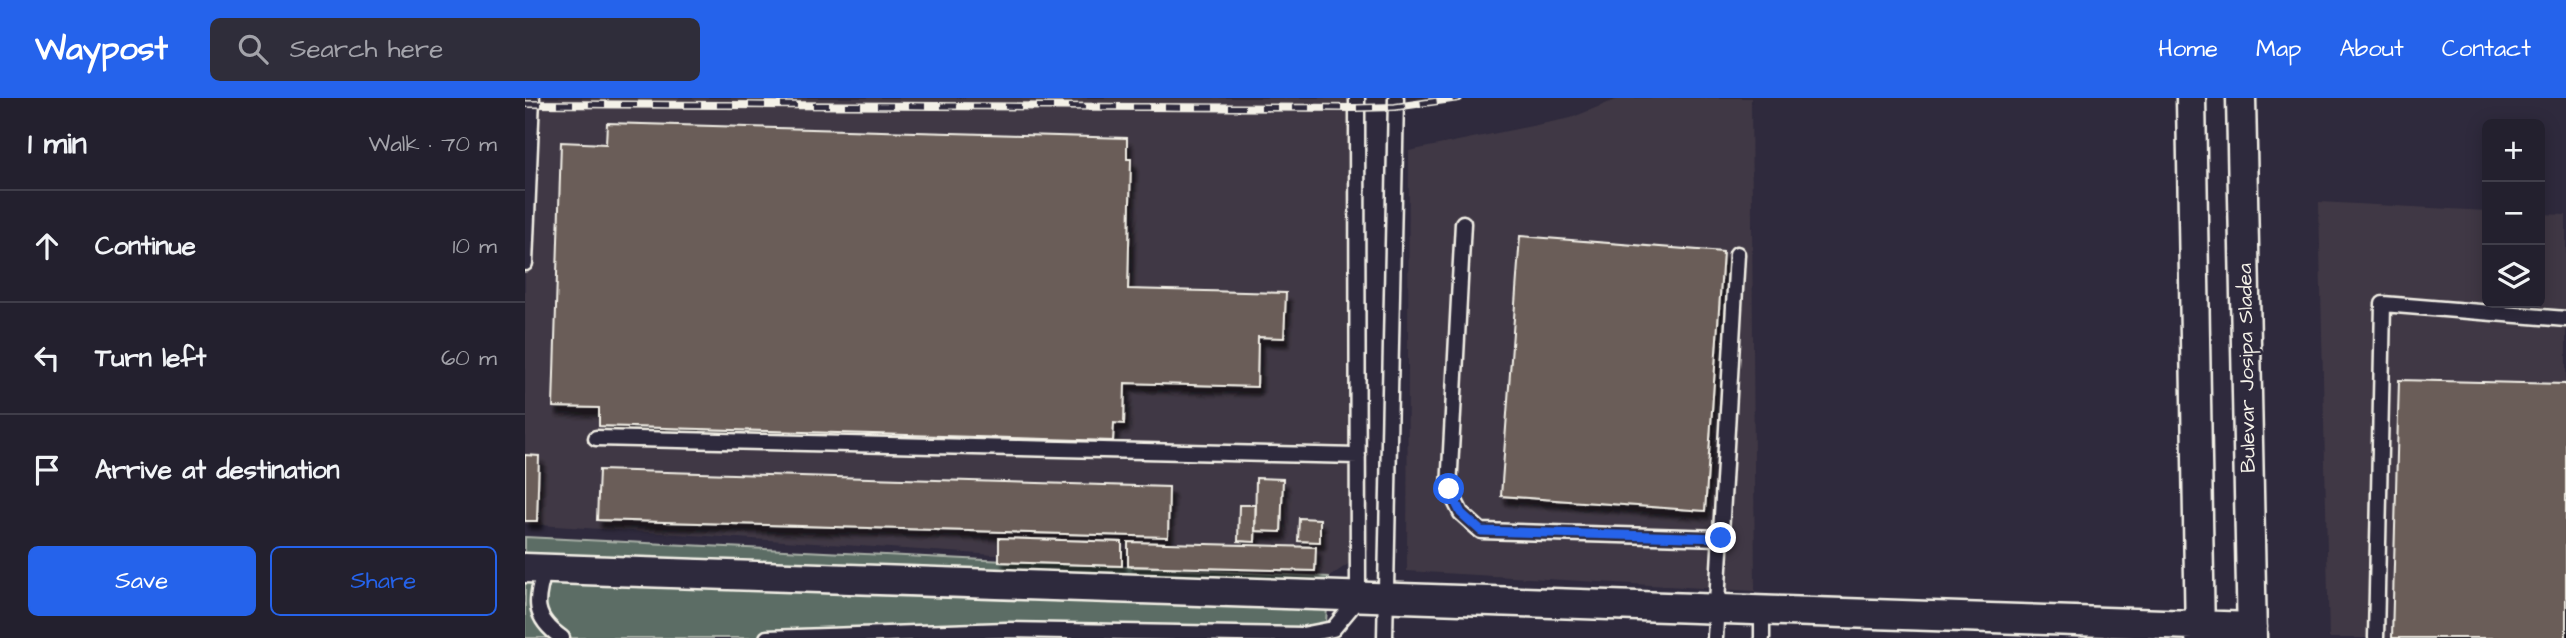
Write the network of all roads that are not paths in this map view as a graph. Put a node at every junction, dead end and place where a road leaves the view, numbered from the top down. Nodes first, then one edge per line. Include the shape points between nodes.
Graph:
1 (532, 98) edge
2 (1357, 98) edge
3 (1395, 98) edge
4 (2191, 98) edge
5 (2241, 98) edge
6 (527, 173) edge
7 (1463, 223) dead end
8 (1737, 254) dead end
9 (525, 263) edge
10 (2566, 319) edge
11 (596, 438) dead end
12 (1358, 456) junction
13 (1721, 538) junction
14 (535, 569) edge
15 (1387, 598) junction
16 (1358, 599) junction
17 (1716, 610) junction
18 (1762, 625) edge
19 (2200, 633) edge
20 (2252, 633) edge
21 (559, 637) edge
22 (767, 638) edge
23 (1385, 638) edge
24 (1715, 638) edge
25 (2376, 638) edge

1 - 6 lane
2 - 12 lane
3 - 15 lane
4 - 19 street
5 - 20 street, Bulevar Josipa Sladea
6 - 9 lane
7 - 13 lane via 1449,489 1461,513 1481,531
8 - 13 lane
10 - 25 lane via 2383,304
11 - 12 lane
12 - 16 lane
13 - 17 lane
14 - 16 street
14 - 21 lane via 541,620
15 - 16 street
15 - 17 street
15 - 23 lane
16 - 22 lane via 1333,629 1302,635 1007,630
17 - 18 street
17 - 24 lane
18 - 19 street
19 - 20 street

